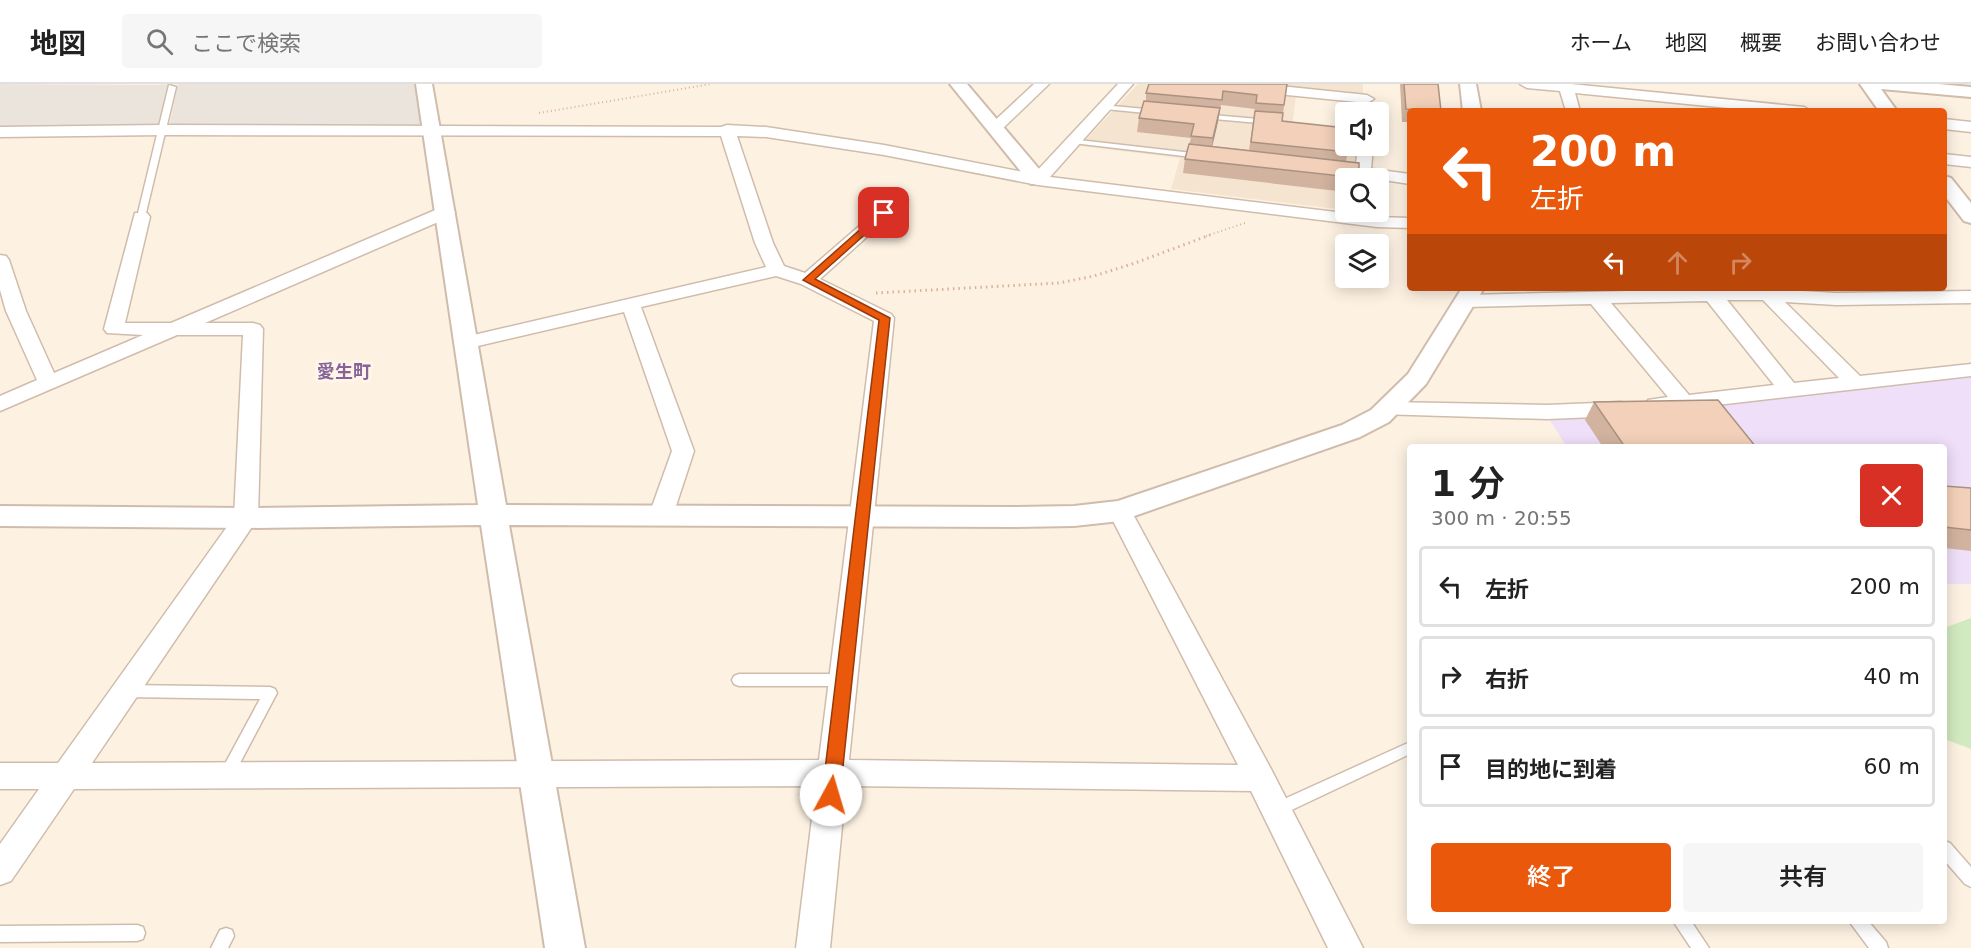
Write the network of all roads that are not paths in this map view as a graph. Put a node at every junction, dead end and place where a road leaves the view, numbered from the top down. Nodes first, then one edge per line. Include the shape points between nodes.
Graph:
1 (424, 84) edge
2 (958, 84) edge
3 (1042, 84) edge
4 (1126, 84) edge
5 (1220, 84) edge
6 (1468, 84) edge
7 (1527, 84) edge
8 (1868, 84) edge
9 (1879, 84) edge
10 (172, 87) dead end
11 (1566, 88) junction
12 (1971, 92) edge
13 (1367, 98) edge
14 (1105, 107) junction
15 (1472, 108) edge
16 (1573, 108) edge
17 (1764, 108) edge
18 (1886, 108) edge
19 (1162, 112) edge
20 (1197, 116) edge
21 (1277, 123) edge
22 (1947, 124) edge
23 (1971, 127) edge
24 (995, 128) junction
25 (162, 130) junction
26 (727, 130) junction
27 (0, 132) edge
28 (432, 132) junction
29 (1073, 141) junction
30 (1362, 156) edge
31 (1212, 157) edge
32 (1947, 159) edge
33 (1971, 162) edge
34 (1407, 179) edge
35 (1038, 180) junction
36 (1947, 186) edge
37 (900, 200) dead end
38 (446, 212) junction
39 (141, 217) joint
40 (1971, 217) edge
41 (1947, 218) edge
42 (1407, 223) edge
43 (0, 260) edge
44 (777, 270) junction
45 (808, 280) junction
46 (1470, 295) edge
47 (1768, 295) junction
48 (1714, 297) junction
49 (1971, 297) edge
50 (1597, 299) junction
51 (631, 305) junction
52 (8, 312) edge
53 (174, 328) junction
54 (465, 343) junction
55 (1971, 370) edge
56 (48, 382) junction
57 (1855, 383) junction
58 (1798, 388) junction
59 (1683, 401) junction
60 (0, 404) edge
61 (1387, 409) junction
62 (1120, 511) junction
63 (495, 515) junction
64 (661, 515) junction
65 (0, 516) edge
66 (863, 516) junction
67 (246, 518) junction
68 (739, 680) dead end
69 (844, 680) junction
70 (126, 691) junction
71 (1407, 749) edge
72 (833, 773) junction
73 (537, 774) junction
74 (0, 776) edge
75 (225, 776) junction
76 (65, 777) junction
77 (1260, 778) junction
78 (1276, 810) junction
79 (1947, 851) edge
80 (0, 870) edge
81 (1971, 879) edge
82 (1683, 924) edge
83 (1860, 924) edge
84 (137, 933) dead end
85 (0, 934) edge
86 (565, 948) edge
87 (813, 948) edge
88 (1346, 948) edge
89 (1701, 948) edge
90 (1880, 948) edge

1 - 28 street
2 - 24 street
3 - 24 street
4 - 14 street
5 - 13 street
6 - 15 street
7 - 11 street
8 - 18 street
9 - 12 street
10 - 25 lane
11 - 16 street
11 - 17 street
14 - 19 lane
14 - 29 street
20 - 21 lane
22 - 23 street
24 - 35 street
25 - 27 street
25 - 28 street
25 - 39 lane
26 - 28 street
26 - 35 street via 884,150
26 - 44 street via 764,243
28 - 38 street
29 - 31 lane
29 - 35 street
30 - 34 street via 1358,173
32 - 33 street
35 - 42 street
36 - 40 street
37 - 45 street
38 - 53 street
38 - 54 street
39 - 53 street via 114,329
40 - 41 street
43 - 52 street
44 - 45 street
44 - 51 street
45 - 66 street via 884,318
46 - 50 street
46 - 61 street via 1417,379
47 - 48 street
47 - 49 street via 1836,299
47 - 57 street
48 - 50 street
48 - 58 street
50 - 59 street
51 - 54 street
51 - 64 street via 683,452
52 - 56 street
53 - 56 street
53 - 67 street via 253,329
54 - 63 street
55 - 57 street
56 - 60 street
57 - 58 street
58 - 59 street
59 - 61 street via 1547,412
61 - 62 street via 1327,441
62 - 66 street via 1074,516
62 - 77 street
63 - 64 street
63 - 67 street
63 - 73 street
64 - 66 street
65 - 67 street
66 - 69 street
67 - 70 street
68 - 69 lane
69 - 72 street
70 - 75 lane via 270,693
70 - 76 street
71 - 78 lane
72 - 73 street
72 - 77 street
72 - 87 street
73 - 75 street
73 - 86 street
74 - 76 street
75 - 76 street
76 - 80 street
77 - 78 street
78 - 88 street
79 - 81 lane
82 - 89 lane
83 - 90 lane
84 - 85 lane

